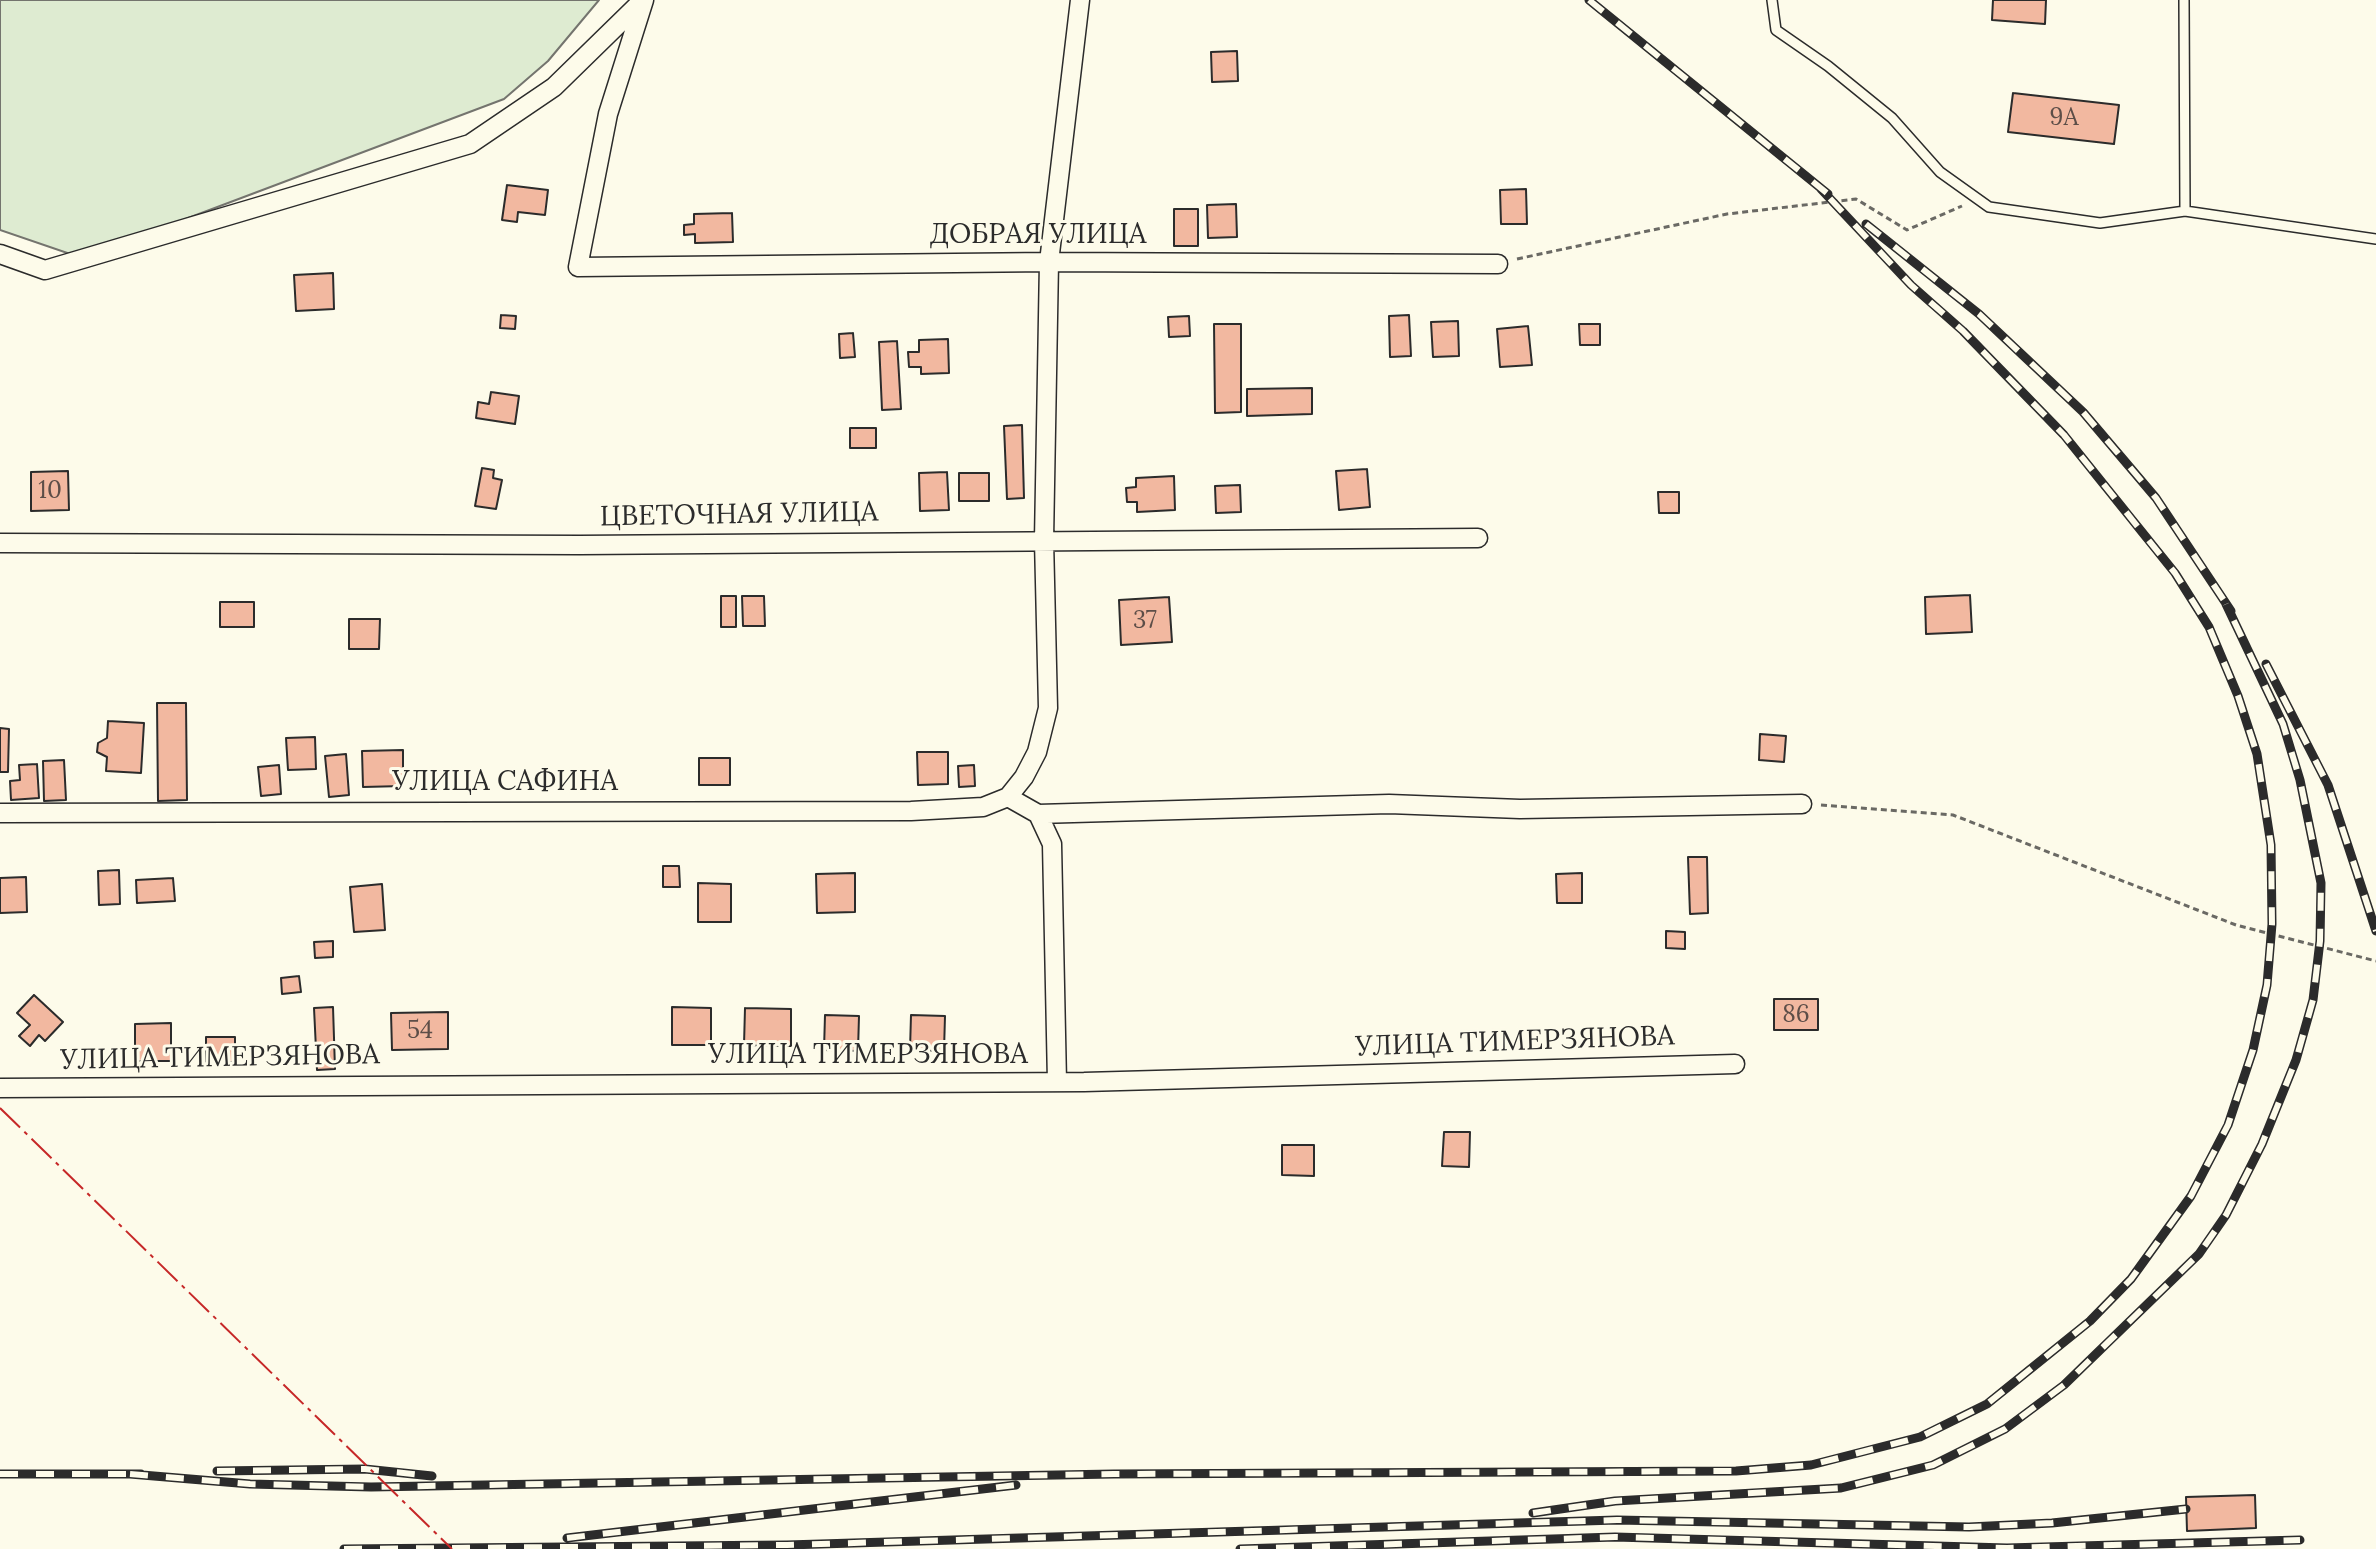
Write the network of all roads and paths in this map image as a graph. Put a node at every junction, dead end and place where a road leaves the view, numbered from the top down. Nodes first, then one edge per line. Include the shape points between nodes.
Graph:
1 (643, 0) edge
2 (1080, 0) edge
3 (1772, 0) edge
4 (2184, 0) edge
5 (1979, 199) junction
6 (2185, 211) junction
7 (2376, 239) edge
8 (0, 254) edge
9 (1049, 262) junction
10 (1498, 264) joint
11 (1478, 538) dead end
12 (1044, 540) junction
13 (0, 543) edge
14 (1008, 797) junction
15 (1802, 804) joint
16 (0, 813) edge
17 (1038, 814) junction
18 (2376, 961) edge
19 (1735, 1064) dead end
20 (1057, 1082) junction
21 (0, 1088) edge

1 - 8 street via 554,87 470,144 45,270
1 - 9 street, ДОБРАЯ УЛИЦА via 608,114 578,267
2 - 9 street
3 - 5 lane via 1776,30 1892,118 1940,172
4 - 6 lane
5 - 6 lane via 1989,207 2100,223
5 - 10 path via 1907,230 1856,199 1727,214
6 - 7 lane
9 - 10 street, ДОБРАЯ УЛИЦА
9 - 12 street
11 - 12 street, ЦВЕТОЧНАЯ УЛИЦА
12 - 13 street, ЦВЕТОЧНАЯ УЛИЦА
12 - 14 street via 1048,708 1037,752
14 - 16 street, УЛИЦА САФИНА via 983,807 911,811
14 - 17 street
15 - 17 street via 1520,809 1389,804
15 - 18 path via 1953,815 2236,925
17 - 20 street via 1052,844
19 - 20 street, УЛИЦА ТИМЕРЗЯНОВА
20 - 21 street, УЛИЦА ТИМЕРЗЯНОВА

